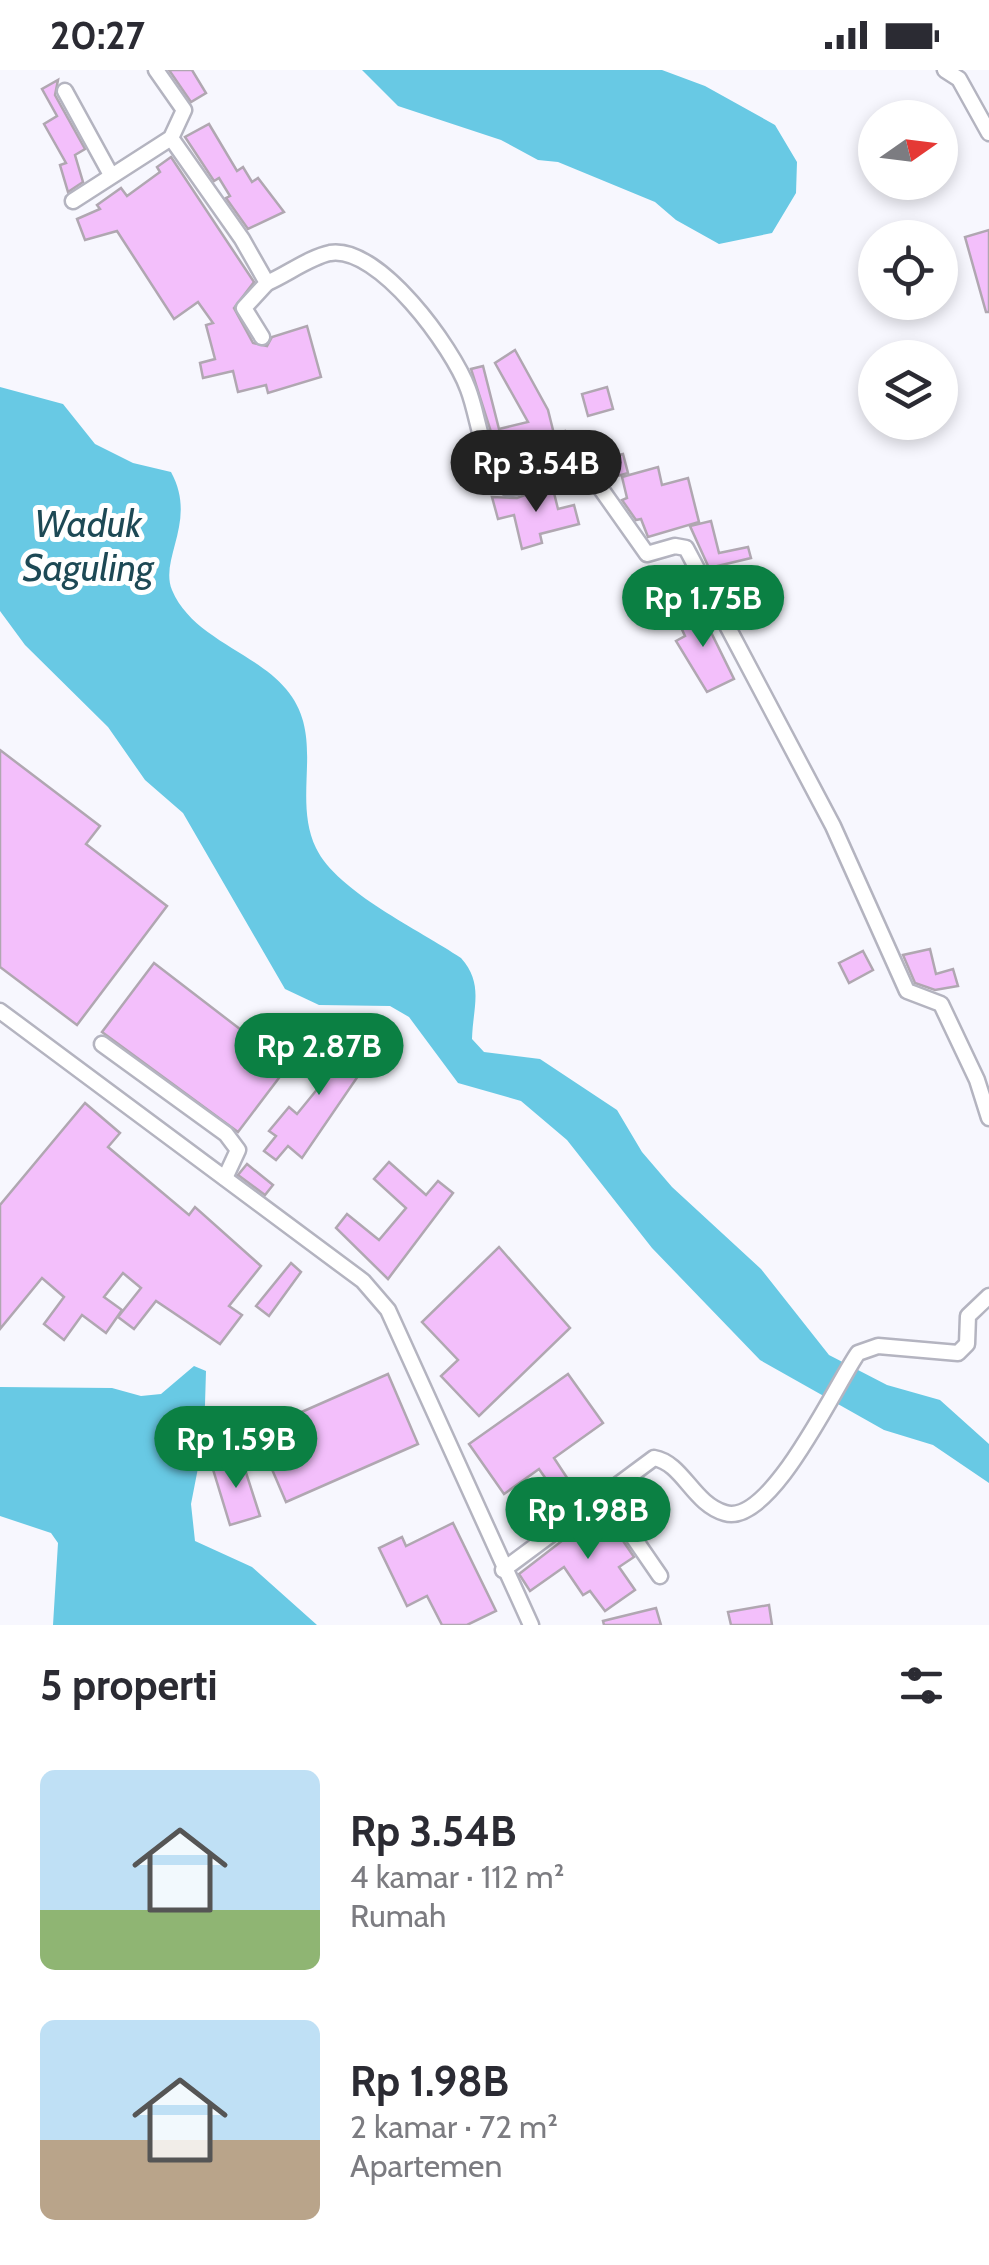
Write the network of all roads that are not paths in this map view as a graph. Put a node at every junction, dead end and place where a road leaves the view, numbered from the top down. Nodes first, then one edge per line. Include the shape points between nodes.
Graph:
1 (156, 70) edge
2 (945, 70) edge
3 (65, 90) dead end
4 (989, 133) edge
5 (171, 138) junction
6 (111, 174) junction
7 (73, 202) dead end
8 (267, 283) junction
9 (262, 337) dead end
10 (0, 1011) edge
11 (102, 1044) dead end
12 (989, 1118) edge
13 (225, 1178) junction
14 (989, 1296) edge
15 (605, 1496) junction
16 (503, 1570) junction
17 (660, 1576) dead end
18 (530, 1625) edge

1 - 5 street via 184,110
2 - 4 street via 959,78
3 - 6 street
5 - 6 street
5 - 8 street
6 - 7 street
8 - 9 street via 244,308
8 - 12 street via 331,253 370,263 443,343 465,380 483,445 508,488 582,462 646,554 686,548 833,826 907,991 941,1004
10 - 13 street
11 - 13 street via 226,1134 238,1150
13 - 16 street via 364,1280 388,1310
14 - 15 street via 968,1316 967,1344 958,1353 869,1347 850,1364 805,1449 740,1512 725,1514 702,1500 668,1460 654,1458
15 - 16 street
15 - 17 street
16 - 18 street

